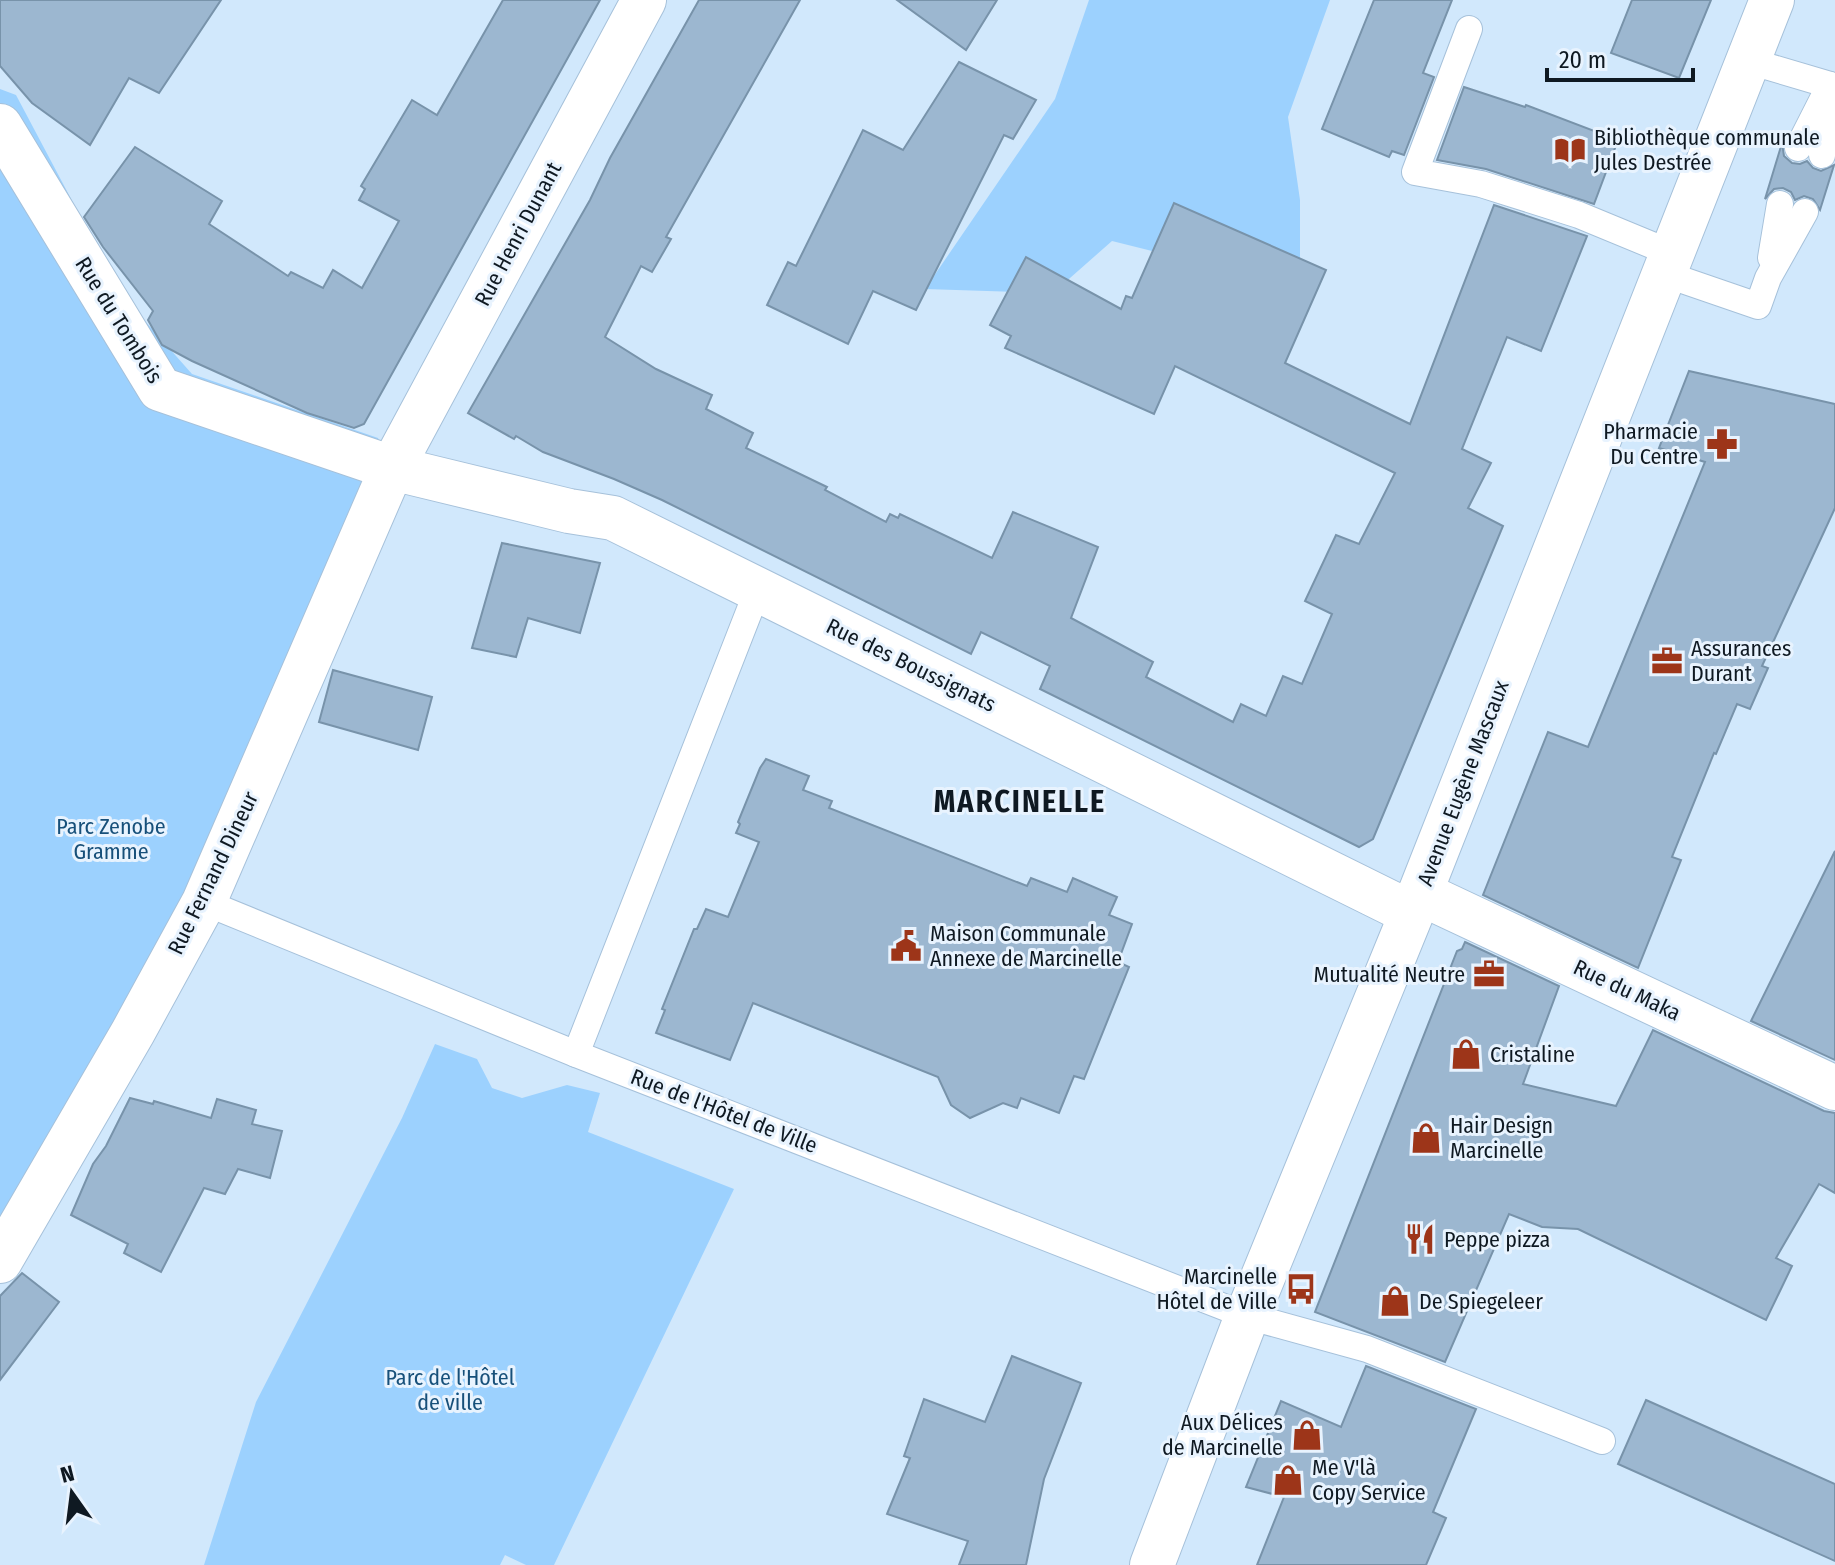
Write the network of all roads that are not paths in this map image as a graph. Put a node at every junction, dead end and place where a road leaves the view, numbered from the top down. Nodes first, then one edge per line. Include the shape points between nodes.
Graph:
1 (644, 0) edge
2 (1772, 0) edge
3 (1469, 29) dead end
4 (1749, 61) junction
5 (0, 126) edge
6 (1810, 151) dead end
7 (1792, 208) dead end
8 (1666, 263) junction
9 (392, 468) junction
10 (758, 589) junction
11 (204, 902) junction
12 (1415, 903) junction
13 (576, 1054) junction
14 (1835, 1088) edge
15 (0, 1261) edge
16 (1247, 1316) junction
17 (1602, 1441) dead end
18 (1152, 1565) edge

1 - 9 street, Rue Henri Dunant
2 - 4 street, Avenue Eugène Mascaux
3 - 8 lane via 1415,172 1481,184 1579,215
4 - 6 lane via 1830,85
4 - 8 street, Avenue Eugène Mascaux
5 - 9 street, Rue du Tombois via 160,389
7 - 8 lane via 1758,306
8 - 12 street, Avenue Eugène Mascaux
9 - 10 street, Rue des Boussignats via 613,518
9 - 11 street, Rue Fernand Dineur
10 - 12 street, Rue des Boussignats
10 - 13 lane
11 - 13 lane, Rue de l'Hôtel de Ville
11 - 15 street, Rue Fernand Dineur
12 - 14 street, Rue du Maka
12 - 16 street, Avenue Eugène Mascaux
13 - 16 lane, Rue de l'Hôtel de Ville
16 - 17 lane, Rue de l'Hôtel de Ville via 1367,1349
16 - 18 street, Avenue Eugène Mascaux

